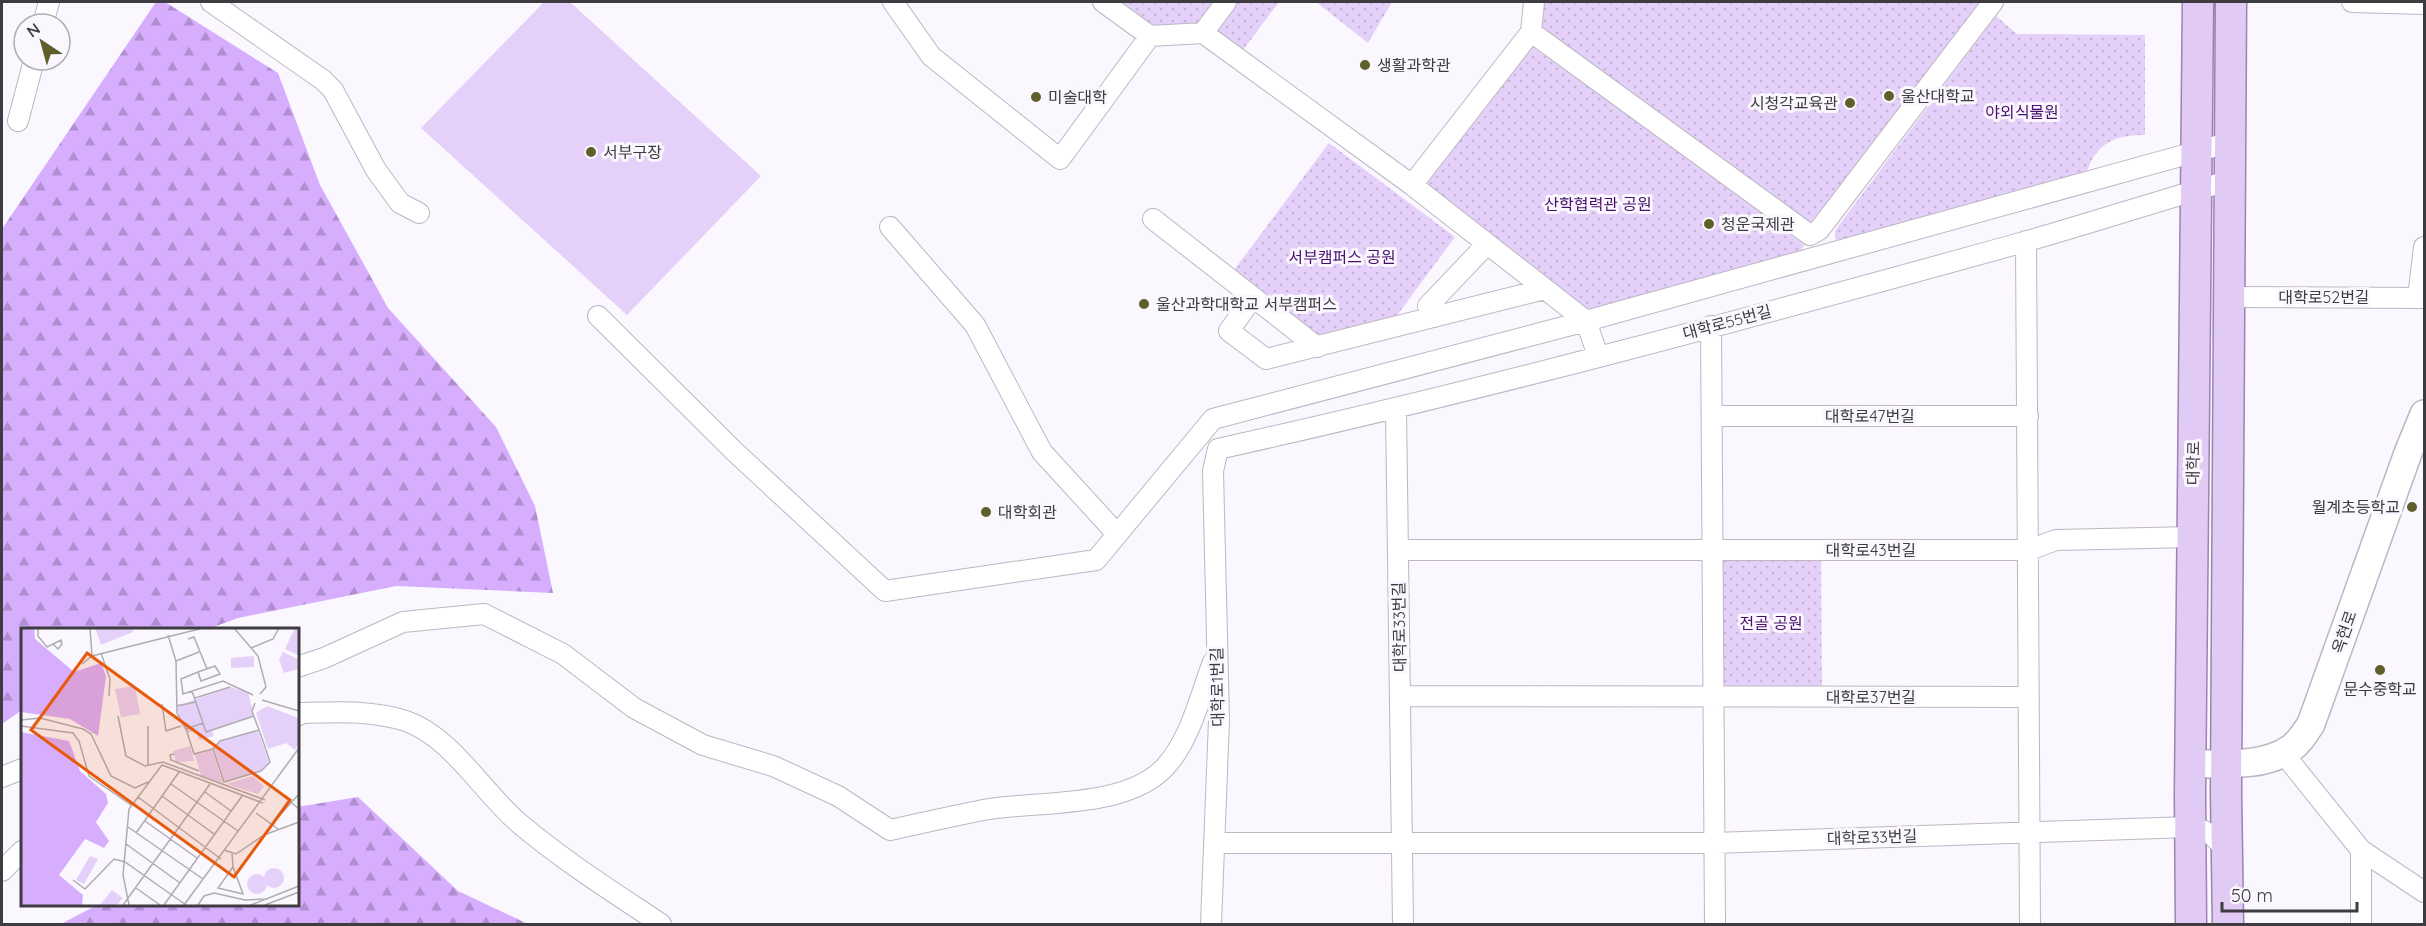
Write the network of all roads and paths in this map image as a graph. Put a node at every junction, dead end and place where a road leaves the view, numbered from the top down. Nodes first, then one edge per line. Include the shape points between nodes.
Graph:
1 (211, 2) edge
2 (893, 2) edge
3 (1103, 2) edge
4 (1226, 2) edge
5 (1534, 2) edge
6 (1993, 2) edge
7 (2198, 2) edge
8 (2231, 2) edge
9 (2352, 2) edge
10 (2424, 4) edge
11 (1531, 32) junction
12 (1203, 33) junction
13 (1150, 36) junction
14 (31, 72) edge
15 (18, 121) dead end
16 (2231, 142) junction
17 (2196, 152) junction
18 (2231, 180) junction
19 (1412, 185) junction
20 (2196, 190) junction
21 (418, 213) dead end
22 (1153, 219) dead end
23 (890, 227) dead end
24 (1810, 235) junction
25 (2026, 241) junction
26 (1487, 244) junction
27 (2424, 247) edge
28 (1832, 251) junction
29 (1545, 289) junction
30 (1253, 297) junction
31 (2230, 297) junction
32 (2421, 298) edge
33 (598, 316) dead end
34 (1434, 317) junction
35 (1586, 321) junction
36 (1711, 326) junction
37 (1317, 347) junction
38 (1598, 356) junction
39 (1396, 410) junction
40 (2424, 414) edge
41 (1712, 416) junction
42 (2028, 416) junction
43 (1218, 450) joint
44 (1117, 534) junction
45 (2193, 537) junction
46 (1398, 550) junction
47 (1712, 550) junction
48 (2029, 550) junction
49 (1217, 651) junction
50 (298, 667) edge
51 (1400, 696) junction
52 (1713, 697) junction
53 (2029, 697) junction
54 (298, 715) edge
55 (2283, 753) junction
56 (2226, 763) junction
57 (2190, 764) junction
58 (21, 769) edge
59 (2, 777) edge
60 (2190, 827) junction
61 (2030, 832) junction
62 (1214, 843) junction
63 (1714, 843) junction
64 (1402, 844) junction
65 (2361, 850) junction
66 (21, 852) edge
67 (2227, 855) junction
68 (2, 870) edge
69 (2424, 892) edge
70 (661, 924) edge
71 (1211, 924) edge
72 (1403, 924) edge
73 (1714, 924) edge
74 (2030, 924) edge
75 (2191, 924) edge
76 (2228, 924) edge
77 (2361, 924) edge

1 - 21 street via 333,90 376,170 400,202
2 - 13 street via 931,56 1060,159
3 - 13 street
4 - 12 street
5 - 11 street
6 - 24 street via 1820,230
7 - 17 main road, 대학로
8 - 16 main road
9 - 10 street
11 - 19 street
11 - 24 street
12 - 13 street
12 - 19 street
14 - 15 street
16 - 17 street
16 - 18 main road
17 - 20 main road, 대학로
17 - 28 street
18 - 20 street, 대학로55번길
18 - 31 main road
19 - 26 street
20 - 25 street, 대학로55번길
20 - 45 main road, 대학로
22 - 30 street
23 - 44 street via 975,325 1042,452
24 - 28 street
25 - 36 street, 대학로55번길
25 - 42 street
26 - 29 street
26 - 34 street via 1428,306
27 - 32 street, 대학로52번길
28 - 35 street
29 - 34 street
29 - 35 street
30 - 37 street
30 - 37 street via 1229,331 1266,358
31 - 32 street, 대학로52번길
31 - 56 main road
33 - 44 street via 735,452 885,591 1096,560
34 - 37 street
35 - 38 street
35 - 44 street via 1213,419
36 - 38 street, 대학로55번길
36 - 41 street
38 - 39 street, 대학로55번길
39 - 43 street, 대학로55번길
39 - 46 street, 대학로33번길
40 - 55 main road, 옥현로 via 2311,724 2299,742
41 - 42 street, 대학로47번길
41 - 47 street
42 - 48 street
43 - 49 street, 대학로1번길 via 1212,471
45 - 48 street, 대학로43번길 via 2056,540
45 - 57 main road, 대학로
46 - 47 street, 대학로43번길
46 - 51 street, 대학로33번길
47 - 48 street, 대학로43번길
47 - 52 street
48 - 53 street
49 - 50 street via 1180,748 1165,768 1139,787 1118,795 988,809 890,830 838,796 773,766 703,745 634,708 563,654 484,614 403,622
49 - 62 street, 대학로1번길 via 1219,720
51 - 52 street, 대학로37번길
51 - 64 street, 대학로33번길
52 - 53 street, 대학로37번길
52 - 63 street
53 - 61 street
54 - 70 street via 370,712 407,722 435,736 517,822 558,855
55 - 56 main road, 옥현로 via 2257,762
55 - 65 street
56 - 57 main road, 옥현로
56 - 67 main road
57 - 60 main road, 대학로
58 - 59 street
60 - 61 street, 대학로33번길
60 - 67 street via 2215,837
60 - 75 main road, 대학로
61 - 63 street, 대학로33번길
61 - 74 street
62 - 64 street, 대학로33번길
62 - 71 street, 대학로1번길
63 - 64 street, 대학로33번길
63 - 73 street
64 - 72 street
65 - 69 street
65 - 77 street
66 - 68 street
67 - 76 main road

